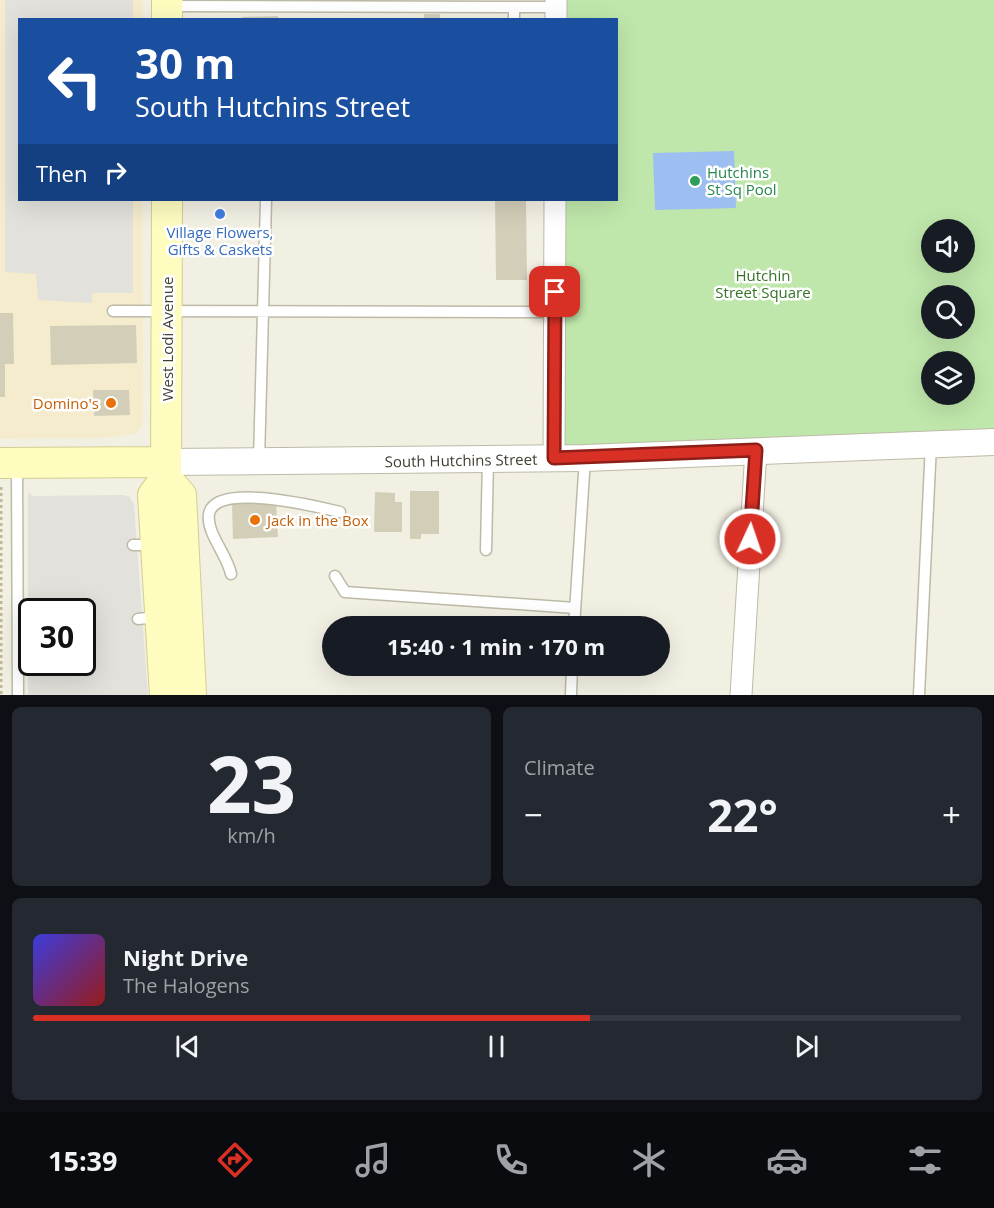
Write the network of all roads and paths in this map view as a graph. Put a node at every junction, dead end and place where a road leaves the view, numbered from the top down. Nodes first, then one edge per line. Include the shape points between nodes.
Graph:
1 (514, 7) junction
2 (167, 8) edge
3 (556, 9) edge
4 (514, 18) edge
5 (167, 201) edge
6 (266, 201) edge
7 (555, 201) edge
8 (113, 311) dead end
9 (168, 311) junction
10 (555, 312) junction
11 (264, 313) junction
12 (994, 442) edge
13 (931, 444) junction
14 (756, 450) junction
15 (554, 458) junction
16 (585, 458) junction
17 (488, 459) junction
18 (258, 462) junction
19 (166, 470) junction
20 (6, 471) edge
21 (340, 512) dead end
22 (486, 549) dead end
23 (231, 574) dead end
24 (335, 576) dead end
25 (575, 608) junction
26 (575, 616) edge
27 (572, 676) edge
28 (1, 695) edge
29 (18, 695) edge
30 (165, 695) edge
31 (190, 695) edge
32 (571, 695) edge
33 (741, 695) edge
34 (919, 695) edge

1 - 2 lane
1 - 3 lane
1 - 4 lane
5 - 9 main road, West Lodi Avenue
6 - 11 lane
7 - 10 street
8 - 9 lane
9 - 11 lane
9 - 19 main road, West Lodi Avenue
10 - 11 lane
10 - 15 street
11 - 18 lane
12 - 13 street, South Hutchins Street
13 - 14 street, South Hutchins Street
13 - 34 lane
14 - 16 street, South Hutchins Street
14 - 33 street
15 - 16 street, South Hutchins Street
15 - 17 street, South Hutchins Street
16 - 25 lane
17 - 18 street, South Hutchins Street
17 - 22 lane
18 - 19 street, South Hutchins Street
19 - 20 main road, South Hutchins Street
19 - 30 main road, West Lodi Avenue via 153,495 144,545 148,618
19 - 31 main road via 181,495
20 - 28 path
20 - 29 lane
21 - 23 lane via 273,498 225,500 214,506 210,527 228,558
24 - 25 lane via 345,592
25 - 26 lane
27 - 32 lane

